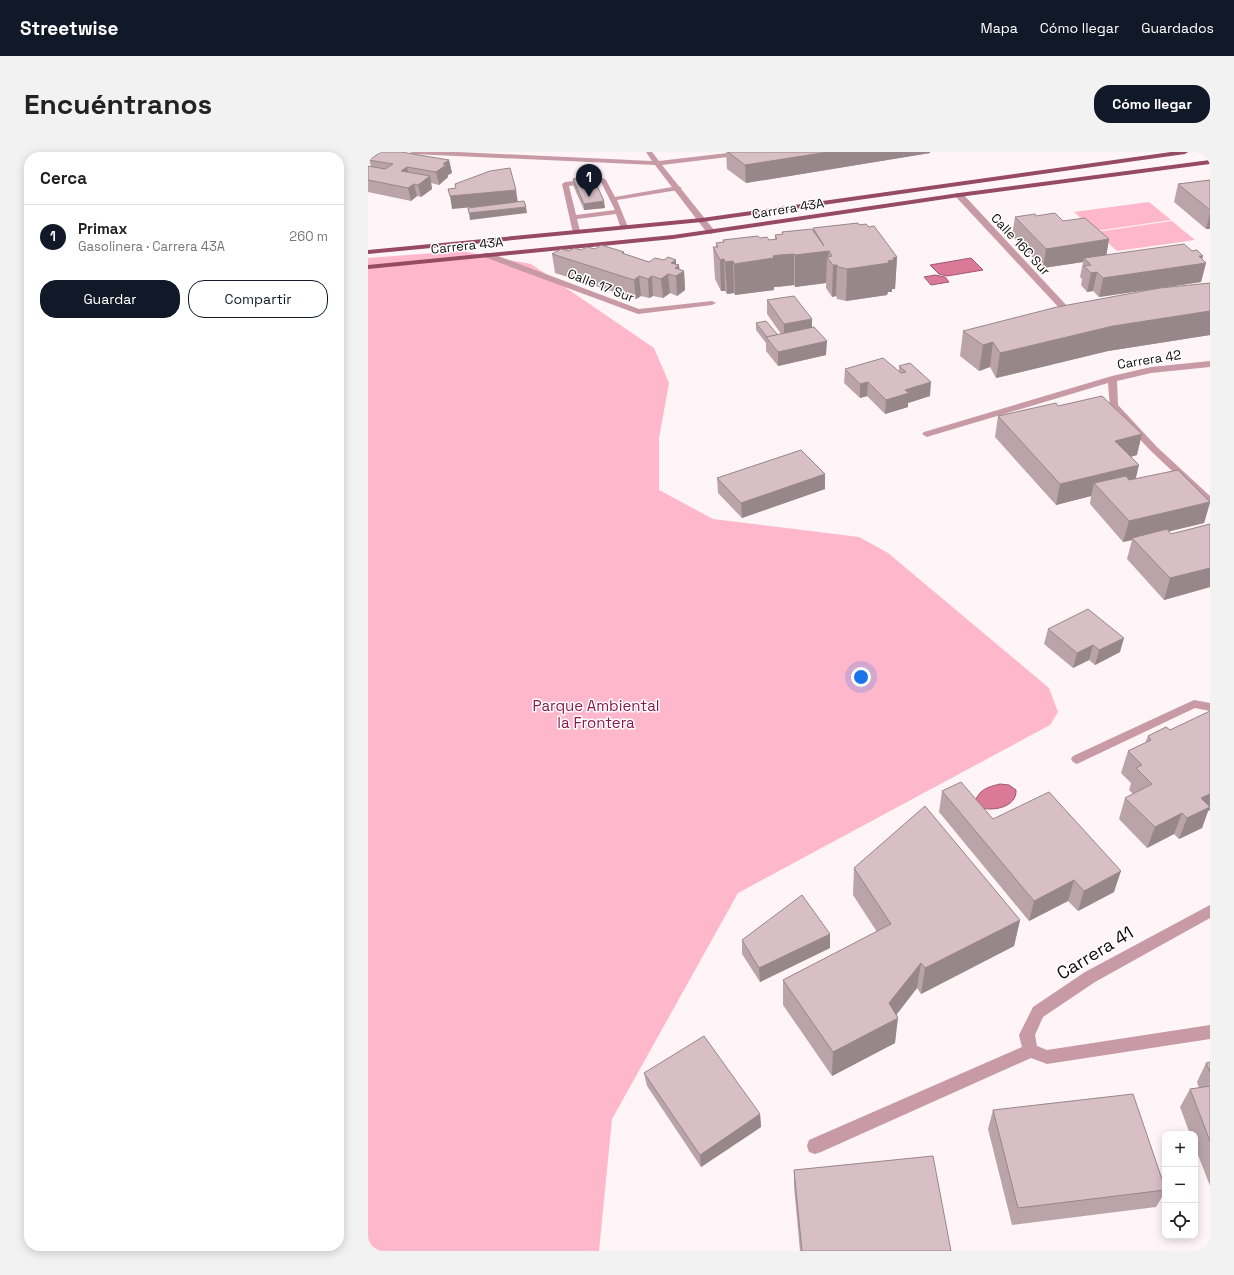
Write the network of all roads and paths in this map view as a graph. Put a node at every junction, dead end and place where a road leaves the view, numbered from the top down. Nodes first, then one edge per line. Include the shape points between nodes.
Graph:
1 (413, 152) edge
2 (649, 152) edge
3 (753, 152) edge
4 (1186, 152) edge
5 (658, 163) junction
6 (1209, 163) edge
7 (678, 188) junction
8 (959, 195) junction
9 (613, 199) junction
10 (619, 212) junction
11 (574, 217) junction
12 (702, 220) junction
13 (624, 227) junction
14 (576, 231) junction
15 (712, 232) junction
16 (368, 252) edge
17 (487, 255) junction
18 (368, 268) edge
19 (712, 304) dead end
20 (1066, 310) edge
21 (1210, 364) edge
22 (1112, 379) junction
23 (928, 434) dead end
24 (1210, 501) edge
25 (1210, 707) edge
26 (1077, 759) dead end
27 (1210, 910) edge
28 (1210, 1032) edge
29 (1031, 1051) junction
30 (815, 1146) dead end

1 - 5 street
2 - 5 street
3 - 5 street
4 - 12 main road, Carrera 43A
5 - 7 street
6 - 8 main road, Carrera 43A
7 - 9 street
7 - 12 street
8 - 15 main road, Carrera 43A
8 - 20 street, Calle 16C Sur
9 - 10 street
9 - 11 street via 603,180 565,184
10 - 11 street
10 - 13 street
11 - 14 street
12 - 13 main road, Carrera 43A
12 - 15 street
13 - 14 main road, Carrera 43A
14 - 16 main road, Carrera 43A
15 - 17 main road, Carrera 43A
17 - 18 main road, Carrera 43A
17 - 19 street, Calle 17 Sur via 638,312
21 - 22 street, Carrera 42 via 1151,370
22 - 23 street
22 - 24 street, Carrera 42 via 1113,406 1154,449
25 - 26 street via 1194,704
27 - 29 street, Carrera 41 via 1090,977 1038,1012 1027,1035
28 - 29 street via 1047,1057
29 - 30 street

